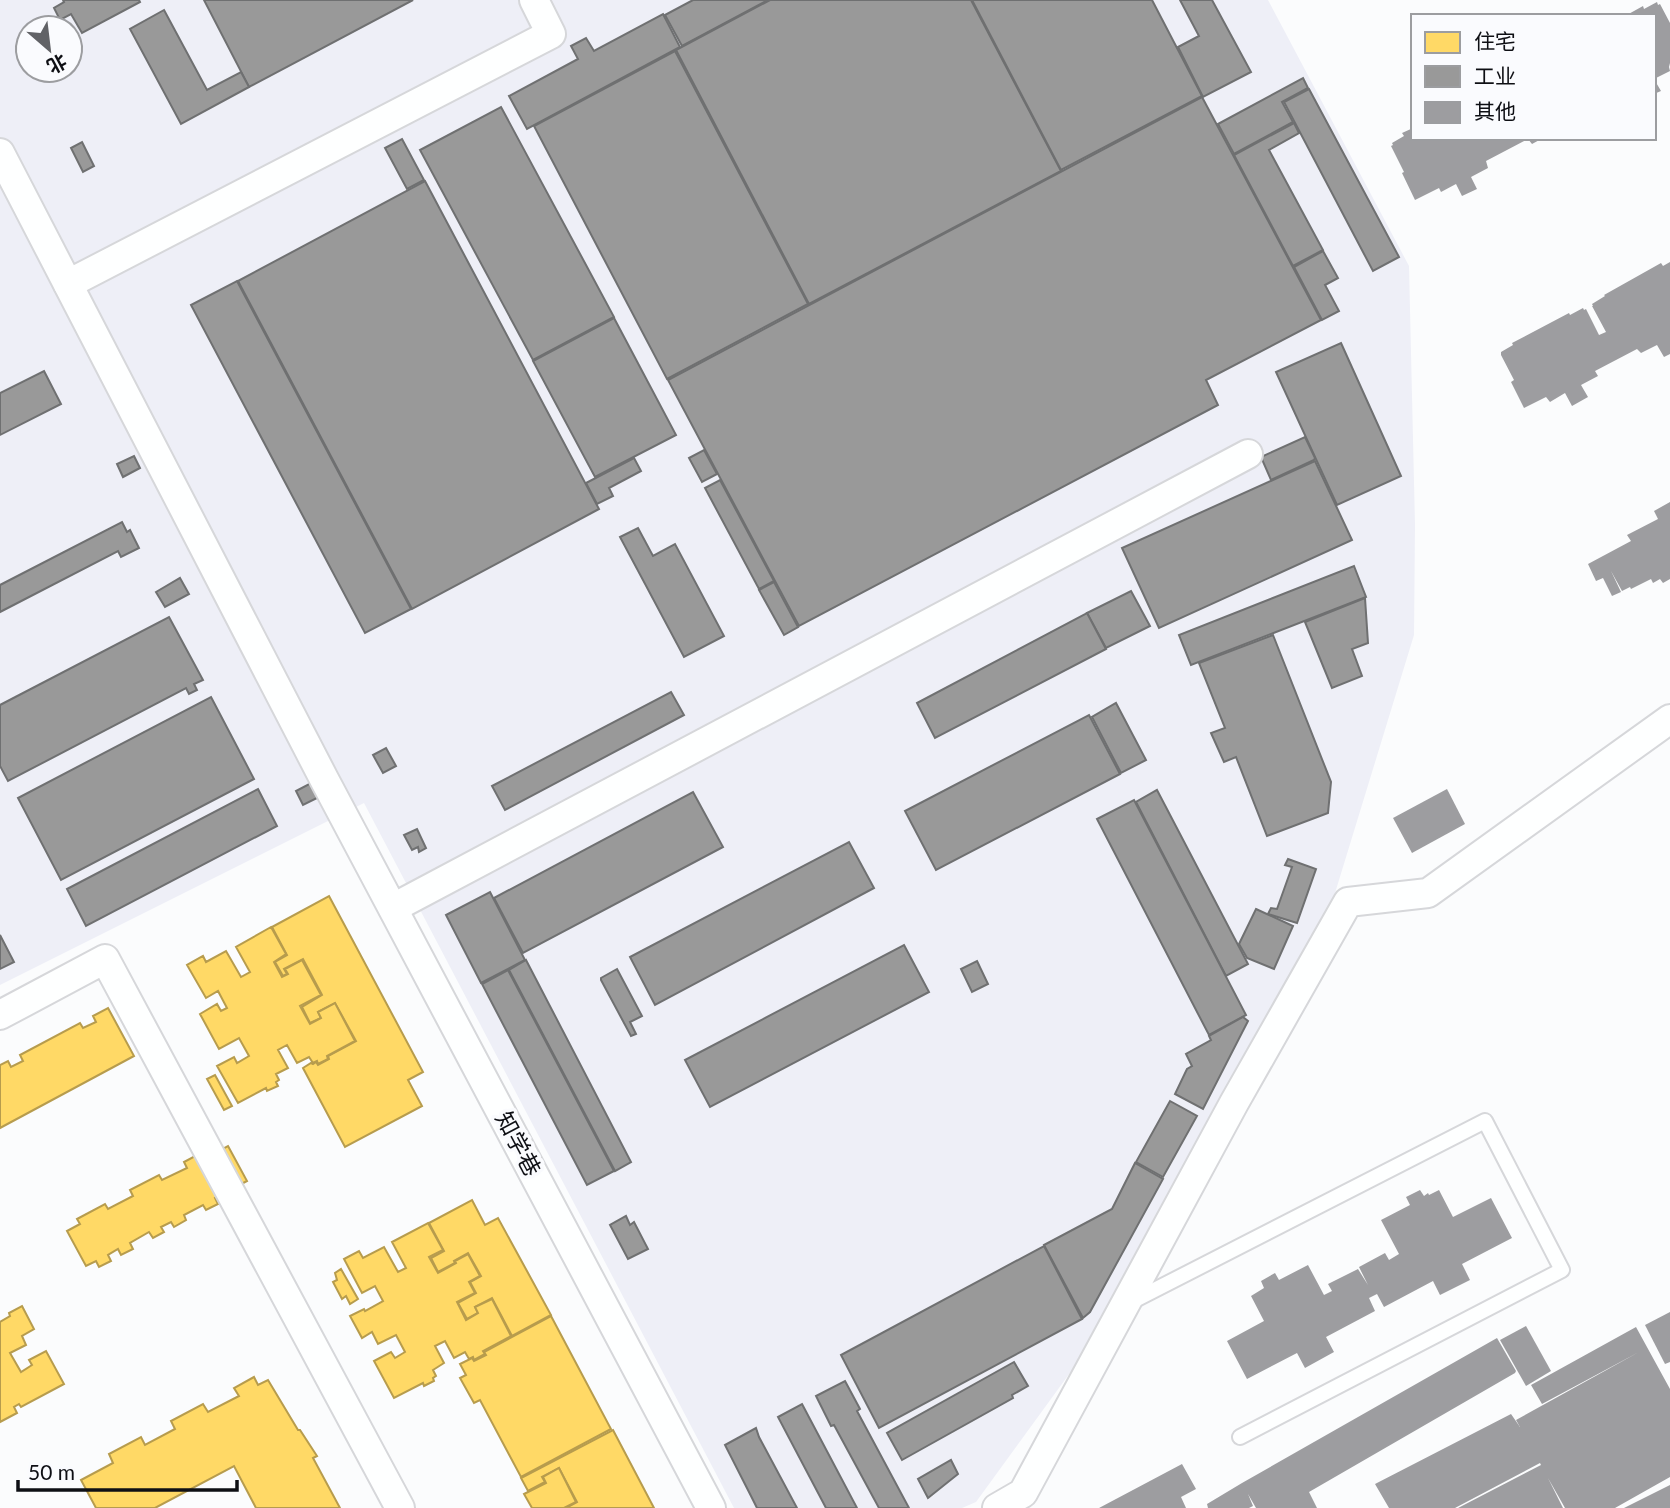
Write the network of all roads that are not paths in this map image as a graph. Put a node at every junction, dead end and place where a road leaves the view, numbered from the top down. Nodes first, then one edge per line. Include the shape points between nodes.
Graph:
1 (534, 0) edge
2 (0, 153) edge
3 (68, 284) junction
4 (1248, 454) dead end
5 (1670, 719) edge
6 (393, 908) junction
7 (0, 1015) edge
8 (1124, 1306) junction
9 (1240, 1437) dead end
10 (400, 1508) edge
11 (711, 1508) edge
12 (997, 1508) edge

1 - 3 street via 551,34
2 - 3 street, 知学巷
3 - 6 street, 知学巷
4 - 6 street
5 - 8 street via 1428,893 1348,902
6 - 11 street, 知学巷
7 - 10 street via 105,960
8 - 9 lane via 1485,1121 1562,1270
8 - 12 street via 1023,1493

